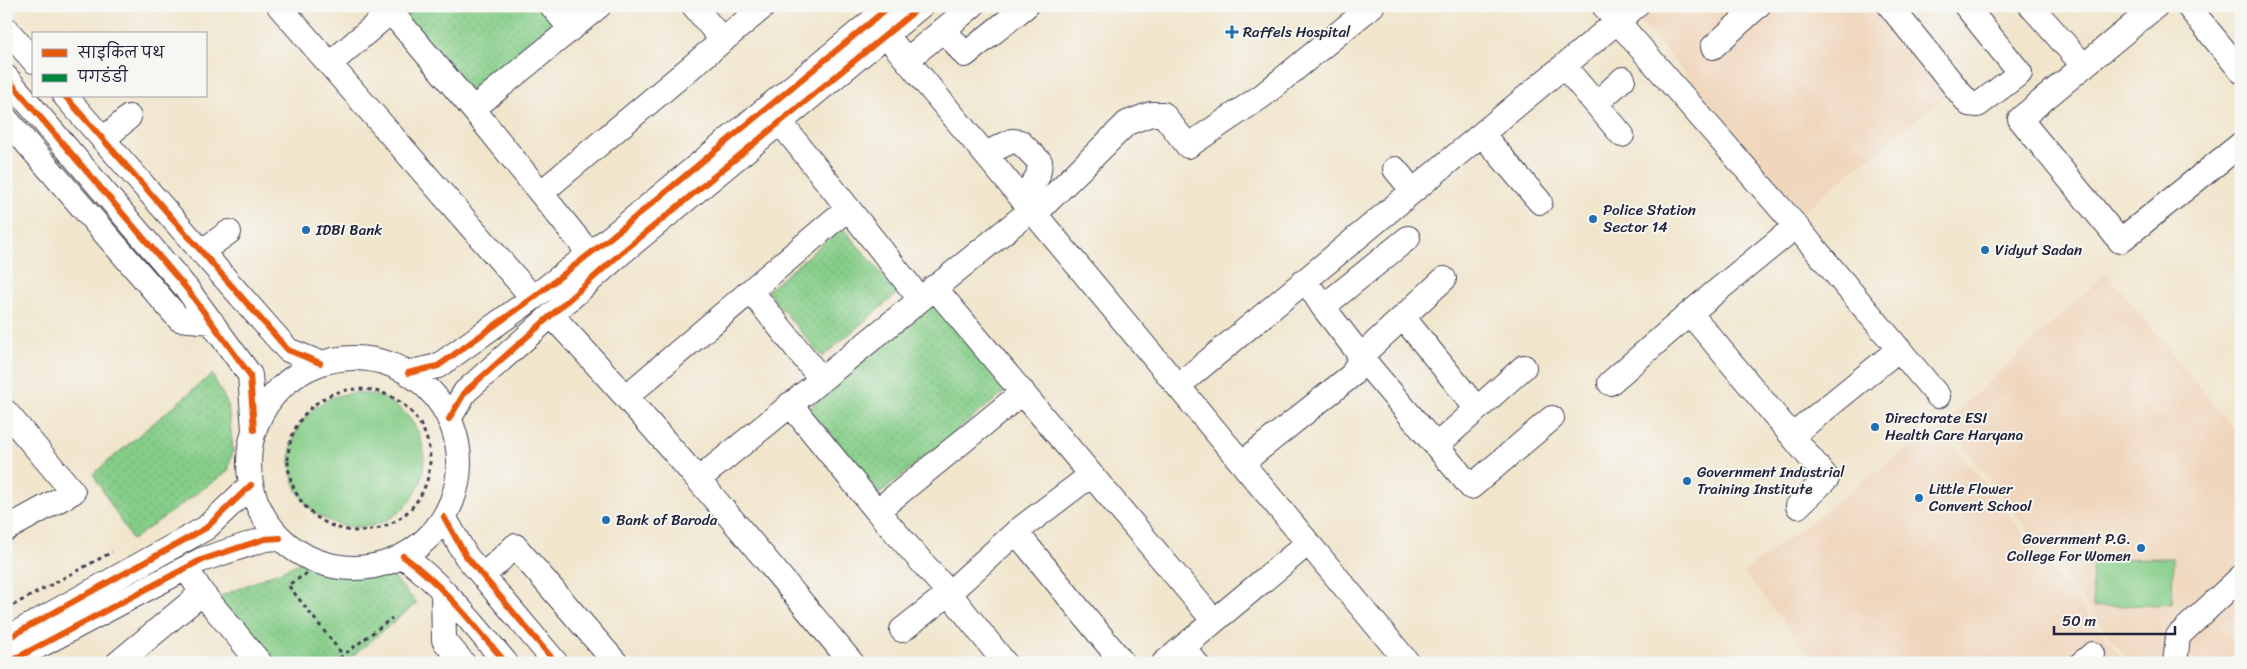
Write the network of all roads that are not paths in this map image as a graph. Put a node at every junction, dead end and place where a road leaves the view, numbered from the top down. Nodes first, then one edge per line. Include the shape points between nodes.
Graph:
1 (280, 6) edge
2 (552, 6) edge
3 (599, 6) edge
4 (694, 6) edge
5 (764, 6) edge
6 (890, 6) edge
7 (921, 6) edge
8 (972, 6) edge
9 (1026, 6) edge
10 (1372, 6) edge
11 (1636, 6) edge
12 (1758, 6) edge
13 (1890, 6) edge
14 (1966, 6) edge
15 (2031, 6) edge
16 (2156, 6) edge
17 (2188, 6) edge
18 (391, 8) edge
19 (1610, 14) edge
20 (6, 29) edge
21 (571, 29) junction
22 (944, 29) junction
23 (886, 35) junction
24 (723, 41) junction
25 (1713, 47) dead end
26 (32, 58) edge
27 (907, 60) junction
28 (330, 64) junction
29 (1564, 66) junction
30 (2084, 66) junction
31 (2241, 70) edge
32 (6, 77) edge
33 (1623, 79) dead end
34 (67, 98) edge
35 (1596, 104) junction
36 (473, 109) junction
37 (130, 117) dead end
38 (6, 120) edge
39 (780, 122) junction
40 (1482, 134) junction
41 (1622, 135) dead end
42 (103, 140) junction
43 (2241, 144) edge
44 (984, 154) junction
45 (1395, 169) dead end
46 (1413, 191) junction
47 (542, 192) junction
48 (1540, 202) dead end
49 (848, 208) junction
50 (1029, 208) junction
51 (1796, 226) junction
52 (229, 232) dead end
53 (1408, 238) dead end
54 (201, 252) junction
55 (589, 253) junction
56 (1444, 279) dead end
57 (1306, 280) junction
58 (751, 291) junction
59 (927, 293) junction
60 (533, 298) junction
61 (1323, 307) junction
62 (1690, 313) junction
63 (552, 316) junction
64 (1403, 318) junction
65 (212, 322) junction
66 (1899, 349) junction
67 (1362, 355) junction
68 (320, 363) junction
69 (1524, 368) dead end
70 (408, 373) junction
71 (821, 378) junction
72 (1610, 383) dead end
73 (1178, 386) junction
74 (1023, 392) junction
75 (627, 396) junction
76 (1938, 396) dead end
77 (790, 404) junction
78 (1477, 409) junction
79 (6, 412) edge
80 (1552, 418) dead end
81 (449, 420) junction
82 (1803, 427) dead end
83 (250, 436) junction
84 (1437, 445) junction
85 (1242, 463) junction
86 (1091, 475) junction
87 (699, 479) junction
88 (245, 480) junction
89 (1798, 506) dead end
90 (877, 511) junction
91 (444, 517) junction
92 (6, 529) edge
93 (1016, 532) junction
94 (280, 538) junction
95 (1308, 543) junction
96 (403, 556) junction
97 (186, 568) junction
98 (483, 576) junction
99 (2241, 577) edge
100 (444, 591) junction
101 (950, 593) junction
102 (202, 594) junction
103 (1214, 621) junction
104 (902, 630) dead end
105 (6, 638) edge
106 (1190, 655) edge
107 (122, 662) edge
108 (7, 663) edge
109 (260, 663) edge
110 (463, 663) edge
111 (506, 663) edge
112 (556, 663) edge
113 (616, 663) edge
114 (852, 663) edge
115 (1005, 663) edge
116 (1123, 663) edge
117 (1164, 663) edge
118 (1408, 663) edge
119 (2175, 663) edge

1 - 28 street
2 - 21 street
3 - 21 street
4 - 24 street
5 - 24 street
6 - 55 street
7 - 23 street
8 - 22 street
9 - 22 street via 965,55
10 - 50 street via 1262,96 1188,146 1163,114 1151,114 1127,123
11 - 19 street
12 - 25 street
13 - 14 street via 1969,104 1978,105 2020,73
15 - 30 street
16 - 30 street
17 - 31 street
18 - 28 street
18 - 36 street
19 - 29 street
19 - 51 street
20 - 26 street
21 - 36 street
22 - 27 street
23 - 27 street
23 - 39 street
24 - 47 street
27 - 44 street
28 - 60 street
29 - 35 street
29 - 40 street
30 - 43 street via 2020,119 2120,241
32 - 65 street
33 - 35 street
34 - 42 street
35 - 41 street
36 - 47 street
37 - 42 street
38 - 65 street via 179,319
39 - 49 street
39 - 63 street via 620,254
40 - 46 street
40 - 48 street
42 - 54 street
44 - 50 street
44 - 50 street via 1012,142 1020,142 1040,162
45 - 46 street
46 - 57 street
47 - 55 street
49 - 58 street
49 - 59 street
50 - 59 street
50 - 73 street
51 - 62 street
51 - 66 street
52 - 54 street
53 - 61 street
54 - 68 street via 288,350
55 - 60 street
56 - 64 street
57 - 61 street
57 - 73 street
58 - 71 street
58 - 75 street
59 - 71 street
59 - 74 street
60 - 70 street via 438,366
61 - 67 street
62 - 72 street
62 - 89 street via 1827,478
63 - 75 street
63 - 81 street via 466,392
64 - 67 street
64 - 78 street
65 - 83 street via 250,375
66 - 76 street
66 - 82 street
67 - 84 street
67 - 85 street via 1352,375
68 - 70 street via 342,358 365,358 387,363
68 - 83 street via 292,378 269,401
69 - 78 street
70 - 81 street via 439,401
71 - 77 street
73 - 85 street
74 - 86 street
74 - 90 street
75 - 87 street
77 - 87 street
77 - 90 street
78 - 84 street
79 - 92 street via 73,492
80 - 84 street via 1471,487
81 - 91 street via 456,439 457,479
83 - 88 street via 249,467
85 - 95 street
86 - 93 street
86 - 103 street
87 - 114 street
88 - 94 street via 262,514
88 - 105 street via 206,528
90 - 101 street
91 - 96 street via 426,539
91 - 98 street via 466,556
93 - 101 street
93 - 116 street
94 - 96 street via 317,562 338,567 361,568
94 - 97 street via 265,539
95 - 103 street
95 - 118 street
96 - 100 street
97 - 102 street
97 - 108 street
98 - 112 street
98 - 113 street via 516,546
99 - 119 street via 2178,636
100 - 110 street via 444,640
100 - 111 street
101 - 104 street
101 - 115 street
102 - 107 street
102 - 109 street
103 - 106 street
106 - 117 street

